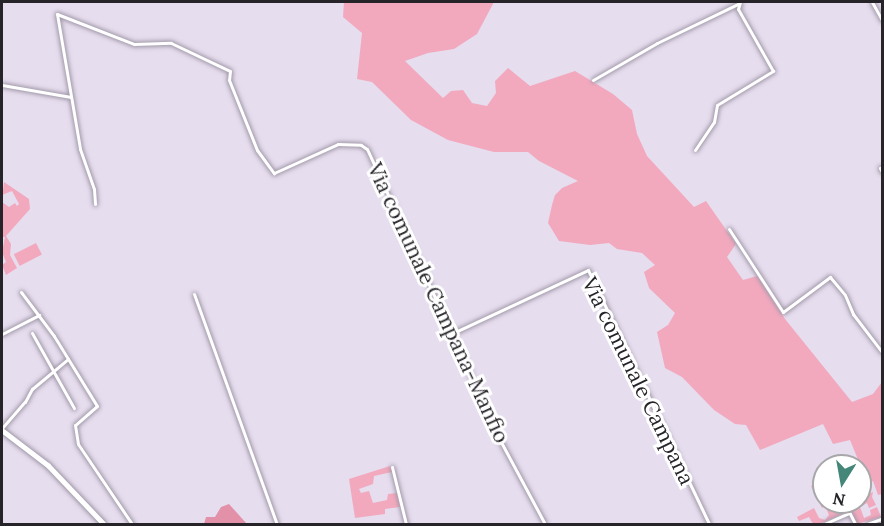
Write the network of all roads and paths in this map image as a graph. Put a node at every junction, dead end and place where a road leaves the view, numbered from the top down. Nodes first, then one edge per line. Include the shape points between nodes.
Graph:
1 (872, 2) edge
2 (739, 3) edge
3 (882, 20) edge
4 (593, 80) dead end
5 (2, 85) edge
6 (71, 97) junction
7 (695, 150) dead end
8 (882, 167) edge
9 (882, 172) edge
10 (95, 204) dead end
11 (729, 229) dead end
12 (21, 292) dead end
13 (194, 294) dead end
14 (39, 315) junction
15 (32, 333) dead end
16 (453, 333) junction
17 (2, 334) edge
18 (882, 352) edge
19 (68, 359) junction
20 (55, 370) junction
21 (74, 408) dead end
22 (2, 429) edge
23 (392, 467) dead end
24 (847, 514) edge
25 (882, 522) edge
26 (104, 525) edge
27 (132, 525) edge
28 (277, 525) edge
29 (406, 525) edge
30 (545, 525) edge
31 (709, 525) edge
32 (824, 525) edge
33 (867, 525) edge

1 - 3 street
2 - 4 street
2 - 7 street via 773,71 717,105 714,122
5 - 6 street
6 - 10 street
6 - 16 street, Via comunale Campana-Manfio via 57,14 134,44 171,43 230,71 229,80 257,150 274,173 338,144 368,149
8 - 9 street
11 - 18 street via 783,312 830,277
12 - 14 street
13 - 28 street
14 - 17 street
14 - 19 street
15 - 20 street
16 - 30 street, Via comunale Campana-Manfio via 501,442
16 - 31 street, Via comunale Campana via 588,270
19 - 20 street
19 - 27 street via 97,406 75,425 78,444
20 - 21 street
20 - 22 street via 32,389
22 - 26 street via 48,465
23 - 29 street
24 - 32 street
25 - 33 street via 881,519

